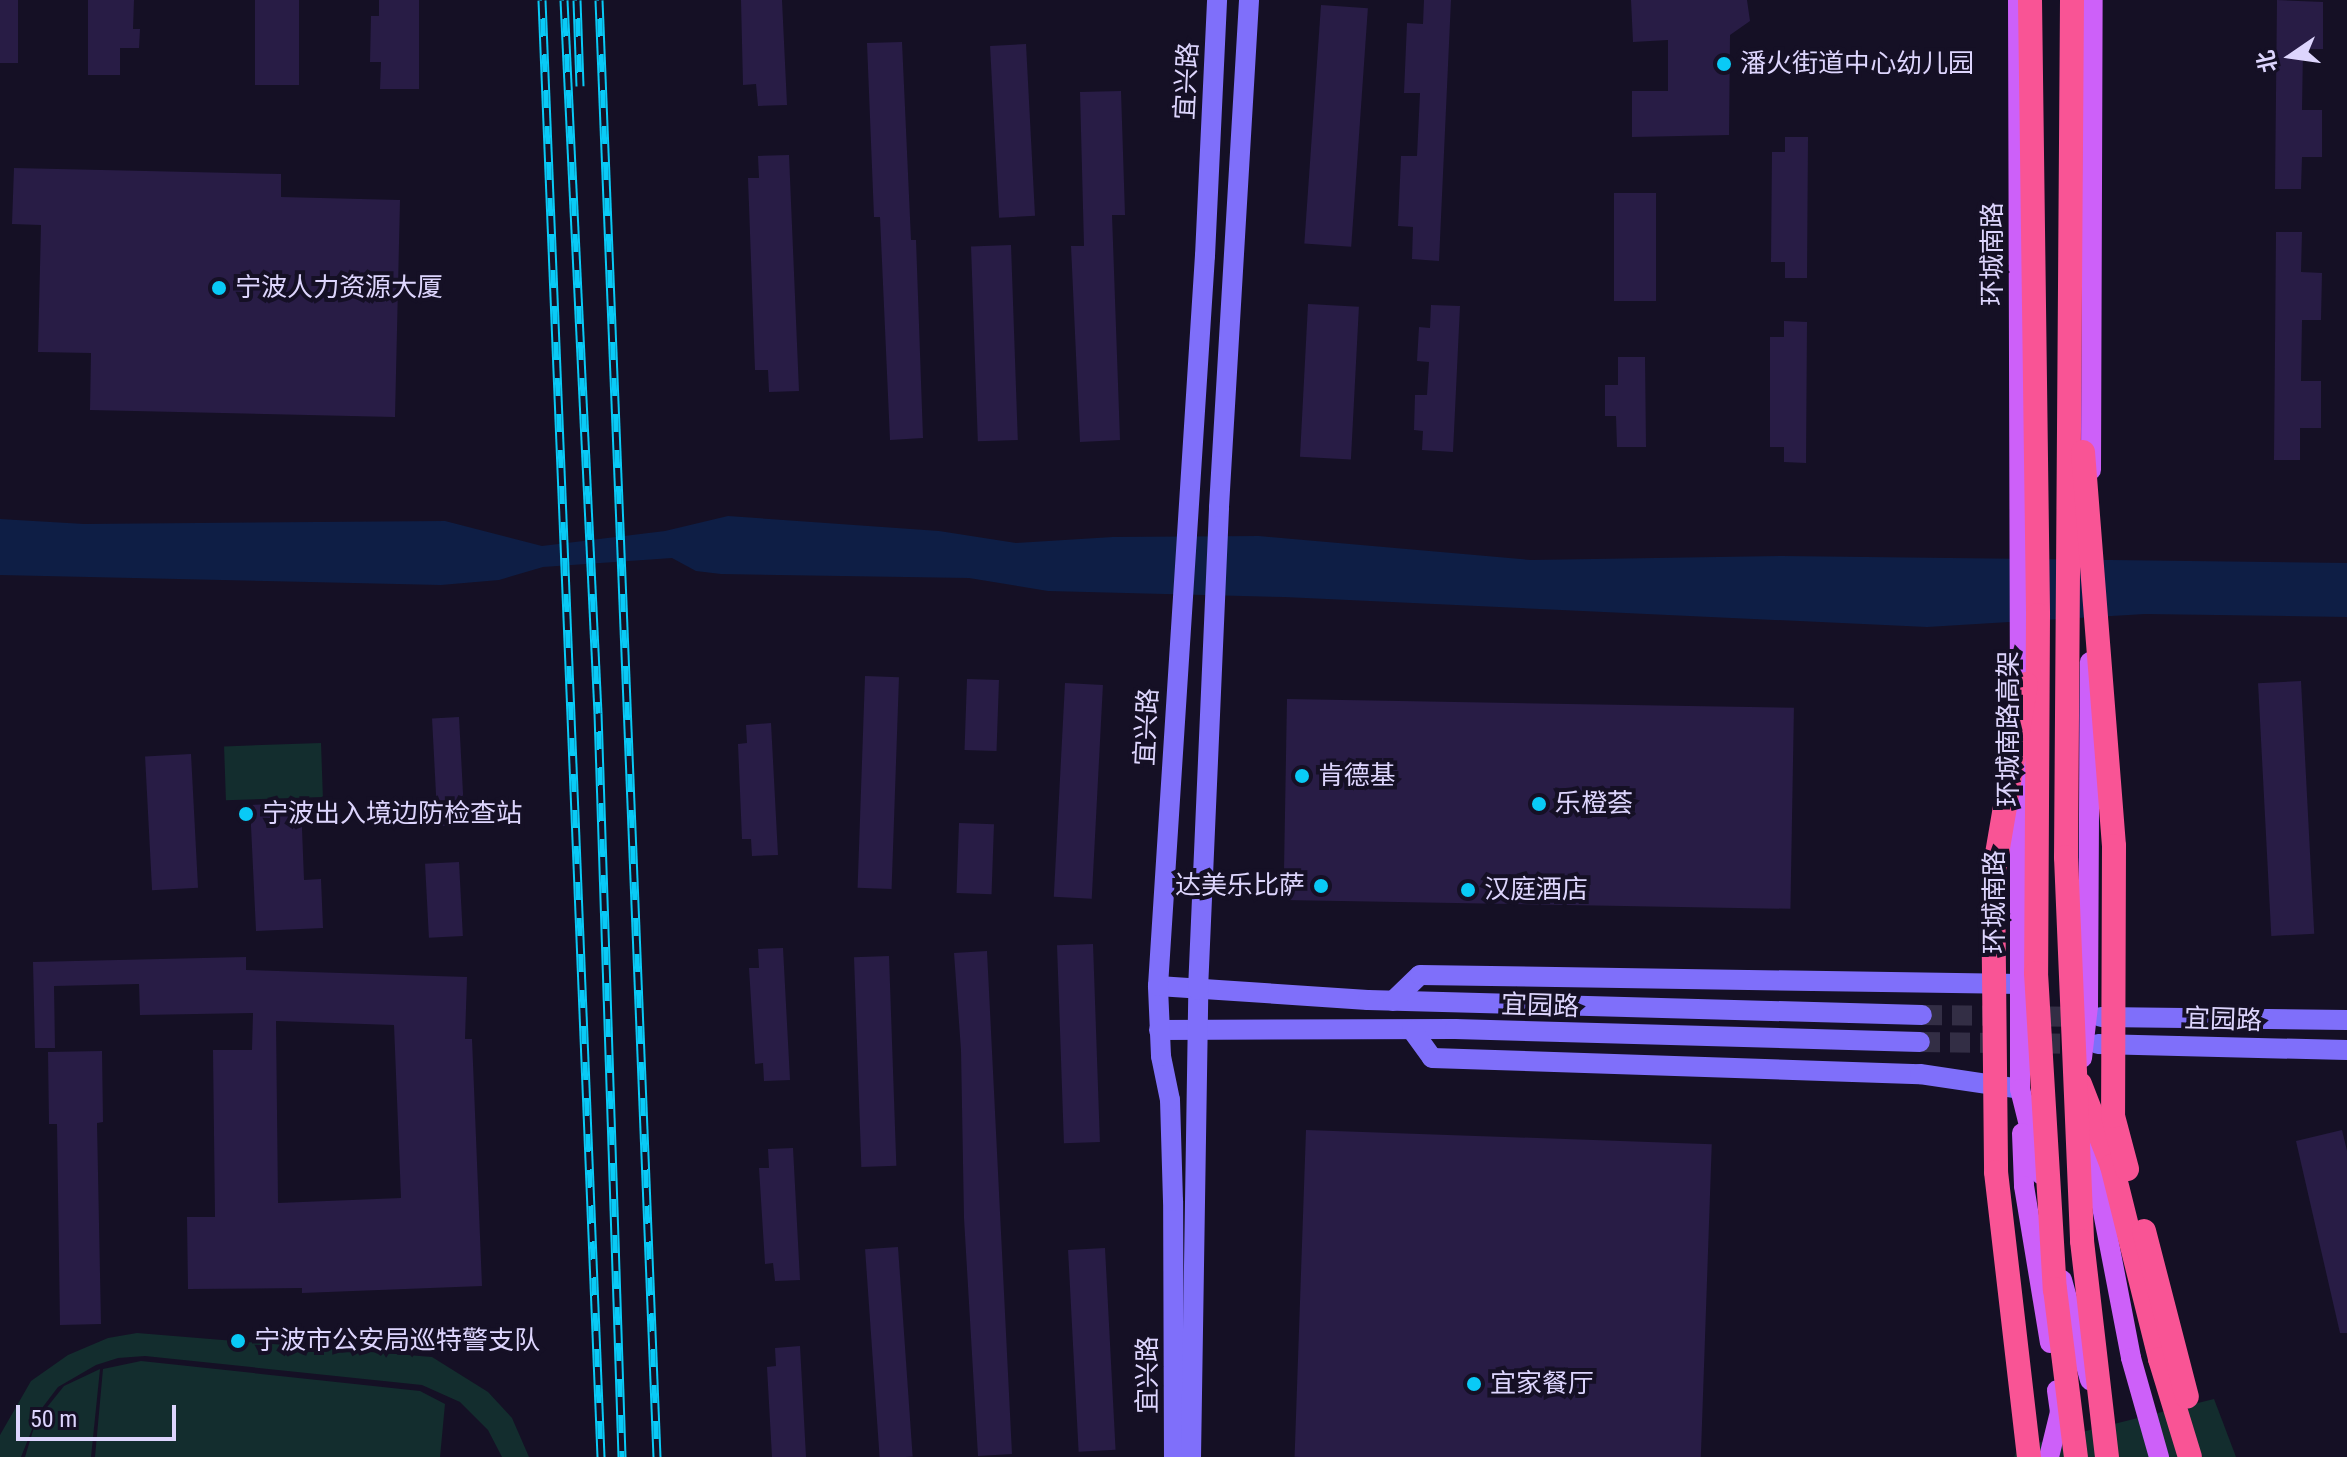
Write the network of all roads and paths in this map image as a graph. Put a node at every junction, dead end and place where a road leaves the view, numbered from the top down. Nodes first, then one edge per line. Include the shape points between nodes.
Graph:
1 (1217, 0) edge
2 (1249, 0) edge
3 (2018, 0) edge
4 (2030, 0) edge
5 (2072, 0) edge
6 (2093, 0) edge
7 (2070, 292) junction
8 (2038, 615) junction
9 (2021, 984) junction
10 (1158, 986) junction
11 (1198, 990) junction
12 (1393, 1001) junction
13 (1922, 1015) tunnel mouth
14 (2101, 1017) tunnel mouth
15 (2347, 1020) edge
16 (1159, 1030) junction
17 (1412, 1030) junction
18 (1197, 1031) junction
19 (1920, 1042) tunnel mouth
20 (2098, 1044) tunnel mouth
21 (2347, 1050) edge
22 (2080, 1084) junction
23 (2020, 1089) junction
24 (1174, 1457) edge
25 (1191, 1457) edge
26 (2029, 1457) edge
27 (2049, 1457) edge
28 (2076, 1457) edge
29 (2109, 1457) edge
30 (2159, 1457) edge
31 (2190, 1457) edge
32 (2203, 1457) edge

1 - 10 main road, 宜兴路
2 - 11 main road, 宜兴路
3 - 9 main road, 环城南路
4 - 8 highway, 环城南路高架, bridge
5 - 7 highway, bridge
6 - 22 main road via 2088,1006
7 - 29 highway, bridge via 2066,857 2082,1241
7 - 32 highway, bridge via 2114,846 2113,1116
8 - 26 highway, bridge via 1993,878 1996,1172
8 - 28 highway, 环城南路高架, bridge via 2036,973 2055,1289
9 - 12 main road, 宜园路 via 1420,975
9 - 23 main road, 环城南路
10 - 11 main road, 宜园路
10 - 16 main road, 宜兴路
11 - 12 main road, 宜园路
11 - 18 main road, 宜兴路
12 - 13 main road, 宜园路
14 - 15 main road, 宜园路
16 - 18 main road, 宜园路
16 - 24 main road, 宜兴路 via 1170,1100
17 - 18 main road, 宜园路
17 - 19 main road, 宜园路
17 - 23 main road via 1432,1058 1920,1074
18 - 25 main road, 宜兴路
20 - 21 main road, 宜园路
22 - 30 main road via 2131,1358
22 - 31 highway via 2112,1166
23 - 27 main road via 2024,1186 2060,1412
23 - 29 main road, 环城南路 via 2060,1272

